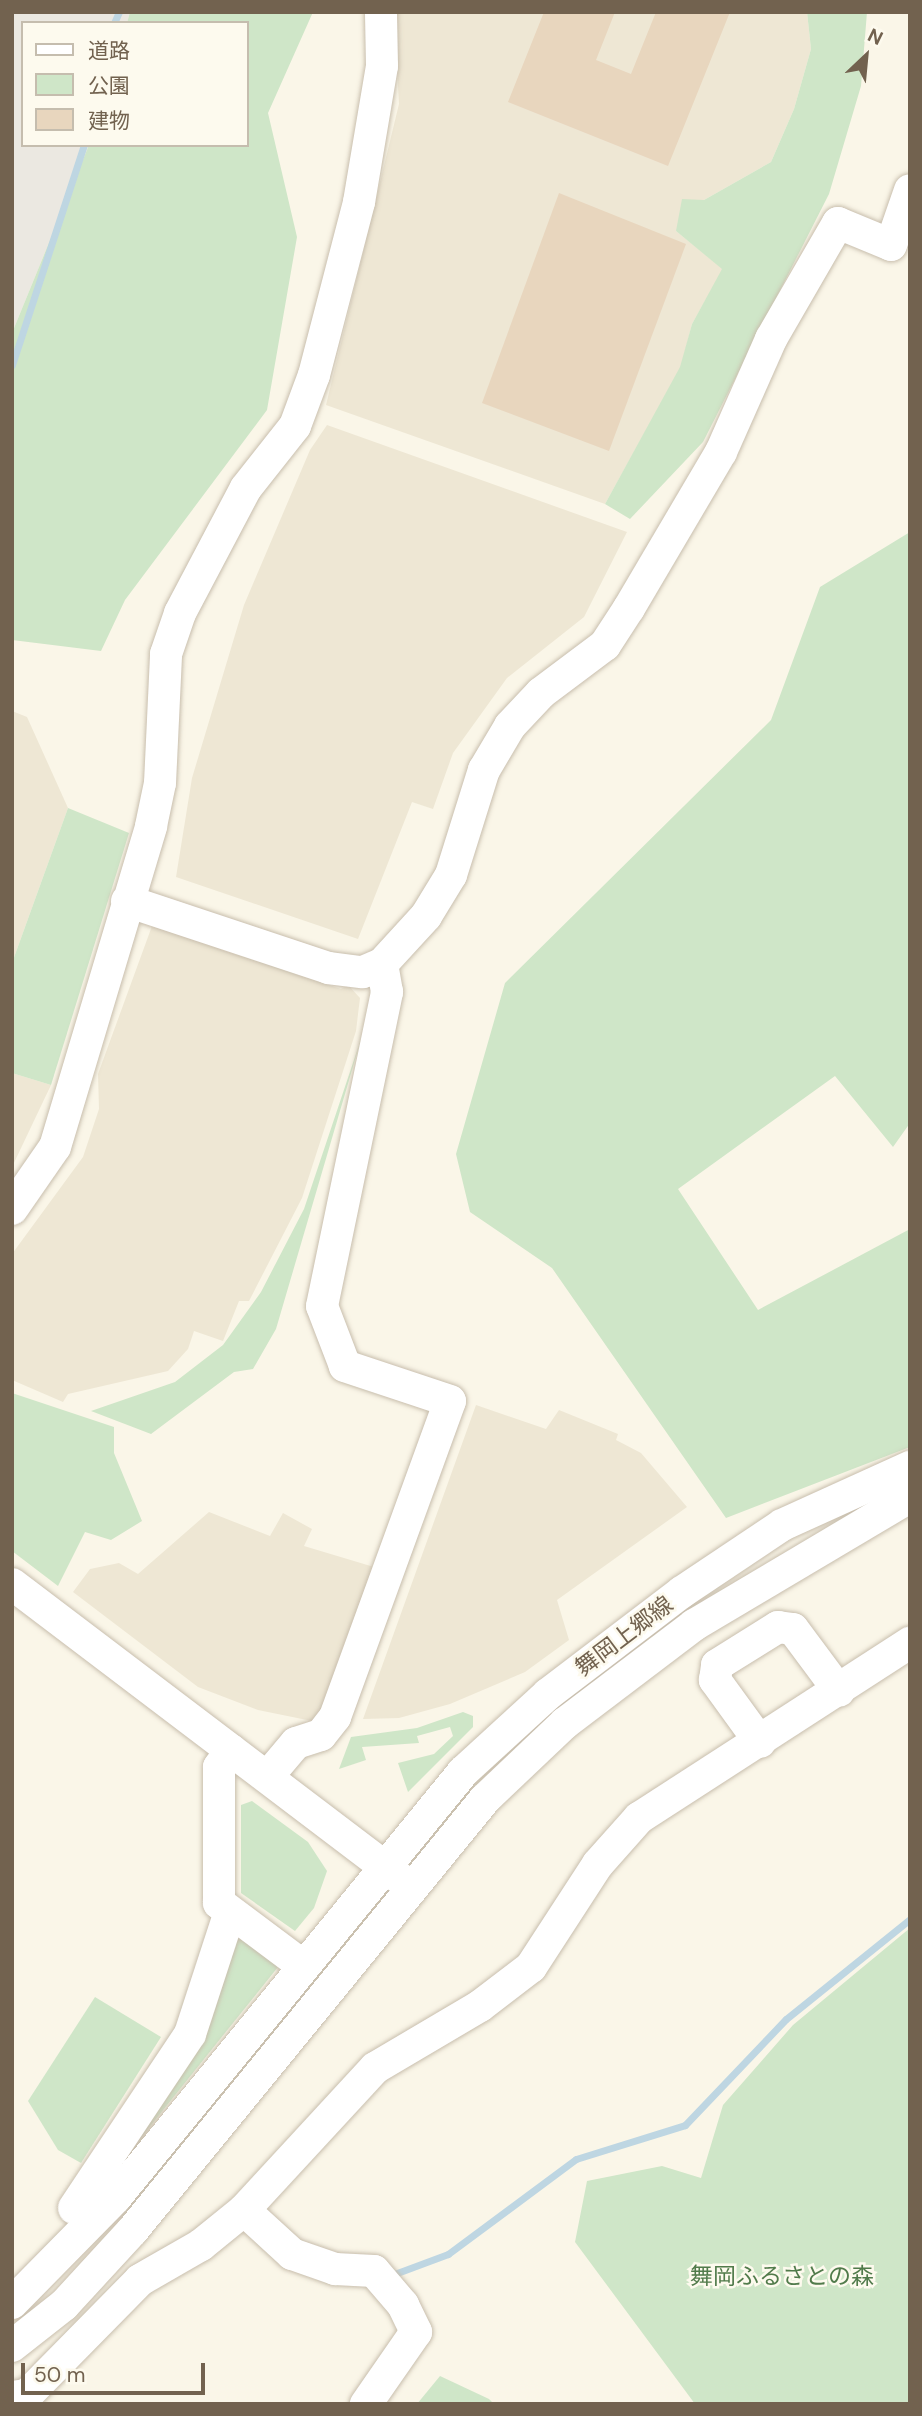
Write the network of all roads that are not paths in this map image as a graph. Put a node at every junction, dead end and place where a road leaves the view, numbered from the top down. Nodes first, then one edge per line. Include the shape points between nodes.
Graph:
1 (381, 12) edge
2 (910, 190) edge
3 (127, 901) junction
4 (382, 964) junction
5 (12, 1209) edge
6 (910, 1467) edge
7 (910, 1497) edge
8 (12, 1584) edge
9 (907, 1653) edge
10 (839, 1691) junction
11 (760, 1742) junction
12 (231, 1750) junction
13 (268, 1776) junction
14 (382, 1865) junction
15 (412, 1888) junction
16 (229, 1915) junction
17 (302, 1965) junction
18 (75, 2208) dead end
19 (244, 2210) junction
20 (12, 2302) edge
21 (12, 2346) edge
22 (12, 2397) edge
23 (366, 2404) edge

1 - 3 street via 382,66 359,202 314,375 295,426 246,488 180,613 166,653 160,783
2 - 4 street via 891,245 838,223 771,339 721,452 629,608 605,645 541,693 510,726 484,771 451,874 426,916
3 - 4 street via 328,968 363,972
3 - 5 street via 55,1147
4 - 13 street via 387,992 322,1306 345,1366 450,1401 335,1717 321,1735 296,1743
6 - 14 street, 舞岡上郷線 via 782,1525 682,1592 538,1703 463,1772
7 - 15 street, 舞岡上郷線 via 694,1625 565,1723 485,1799
8 - 12 street
9 - 10 street
10 - 11 street
10 - 11 street via 793,1629 778,1627 717,1665 715,1680
11 - 19 street via 639,1818 598,1864 531,1967 480,2007 375,2068
12 - 13 street
12 - 16 street via 219,1767 217,1891
13 - 14 street
14 - 15 street
14 - 17 street, 舞岡上郷線
15 - 21 street, 舞岡上郷線 via 134,2230 64,2305
16 - 17 street via 252,1925
16 - 18 street via 190,2034
17 - 20 street, 舞岡上郷線 via 116,2197
19 - 22 street via 201,2245 140,2280 27,2395
19 - 23 street via 292,2254 383,2281 416,2332

